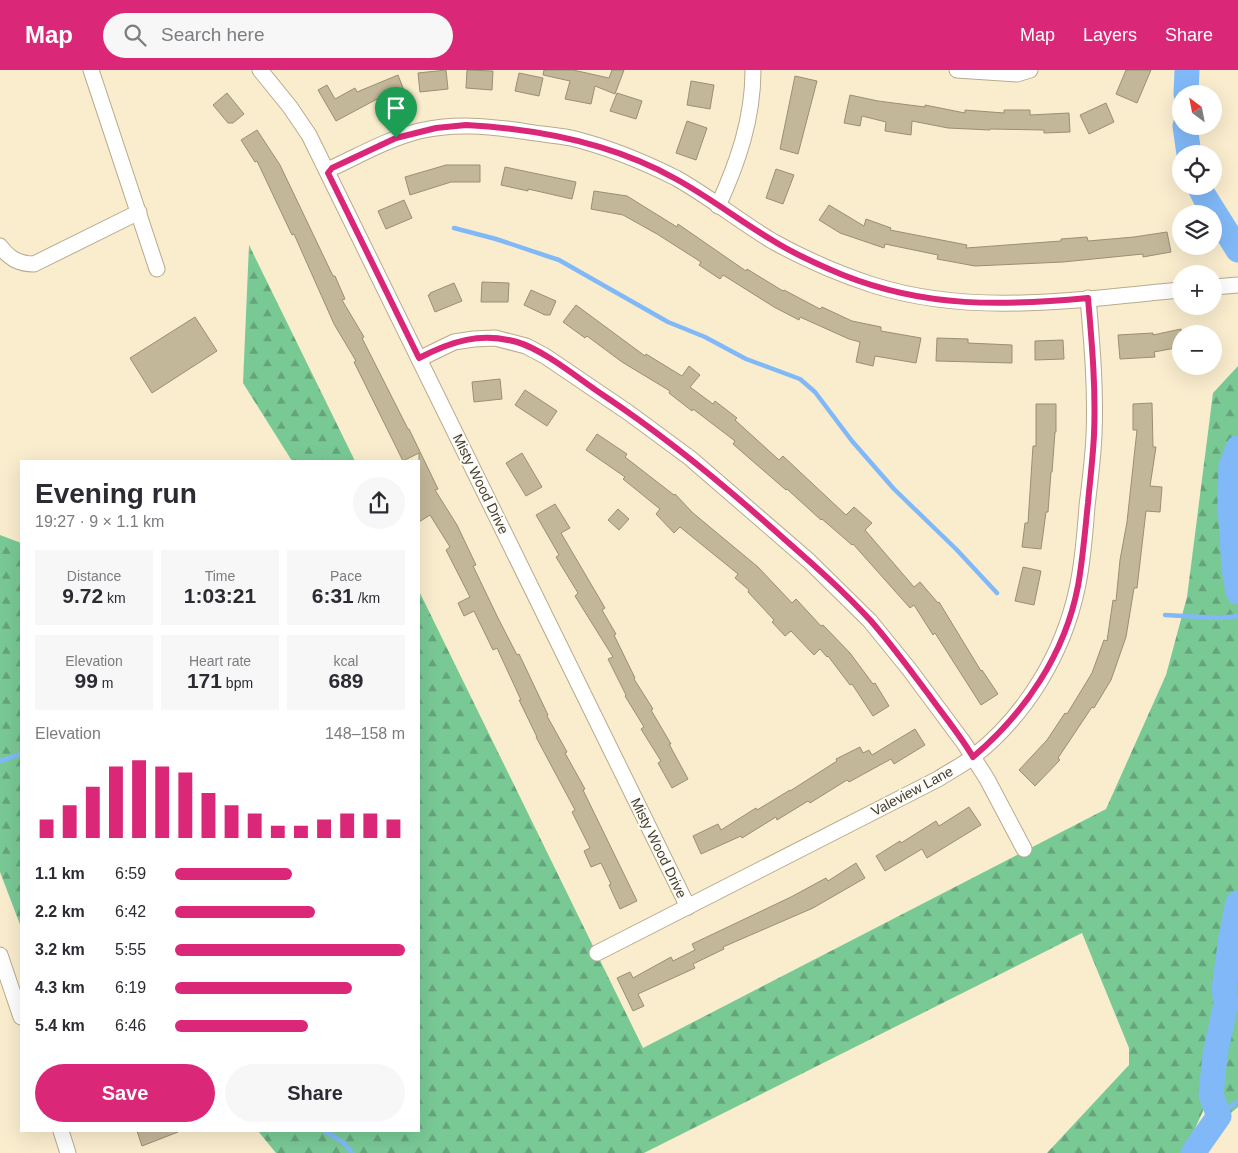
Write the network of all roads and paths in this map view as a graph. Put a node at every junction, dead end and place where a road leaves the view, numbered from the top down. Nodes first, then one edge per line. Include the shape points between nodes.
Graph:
1 (91, 70) edge
2 (260, 70) edge
3 (753, 70) edge
4 (957, 70) edge
5 (1030, 70) edge
6 (328, 173) junction
7 (718, 206) junction
8 (139, 212) junction
9 (0, 246) edge
10 (157, 269) dead end
11 (1238, 284) edge
12 (1222, 286) edge
13 (1172, 291) edge
14 (1088, 298) junction
15 (419, 358) junction
16 (973, 757) junction
17 (1024, 848) dead end
18 (688, 907) junction
19 (597, 952) dead end
20 (0, 955) edge
21 (20, 1014) edge
22 (61, 1132) edge
23 (68, 1153) edge

1 - 8 street
2 - 6 street, Misty Wood Drive via 309,135
3 - 7 street via 746,130
4 - 5 street via 1017,74
6 - 7 street via 332,168 396,138 436,128 491,127 569,138 607,148 677,179
6 - 15 street, Misty Wood Drive
7 - 14 street via 810,261 899,292 945,301 985,304 1029,304
8 - 9 street via 34,264 12,259
8 - 10 street
11 - 12 street
13 - 14 street
14 - 16 street, Valeview Lane via 1094,376 1094,435 1082,565 1074,604 1042,678 1008,723
15 - 16 street via 454,342 495,338 516,342 545,356 668,440 834,584 889,643
15 - 18 street, Misty Wood Drive
16 - 17 street
16 - 18 street, Valeview Lane
18 - 19 street, Valeview Lane
20 - 21 street
22 - 23 street

